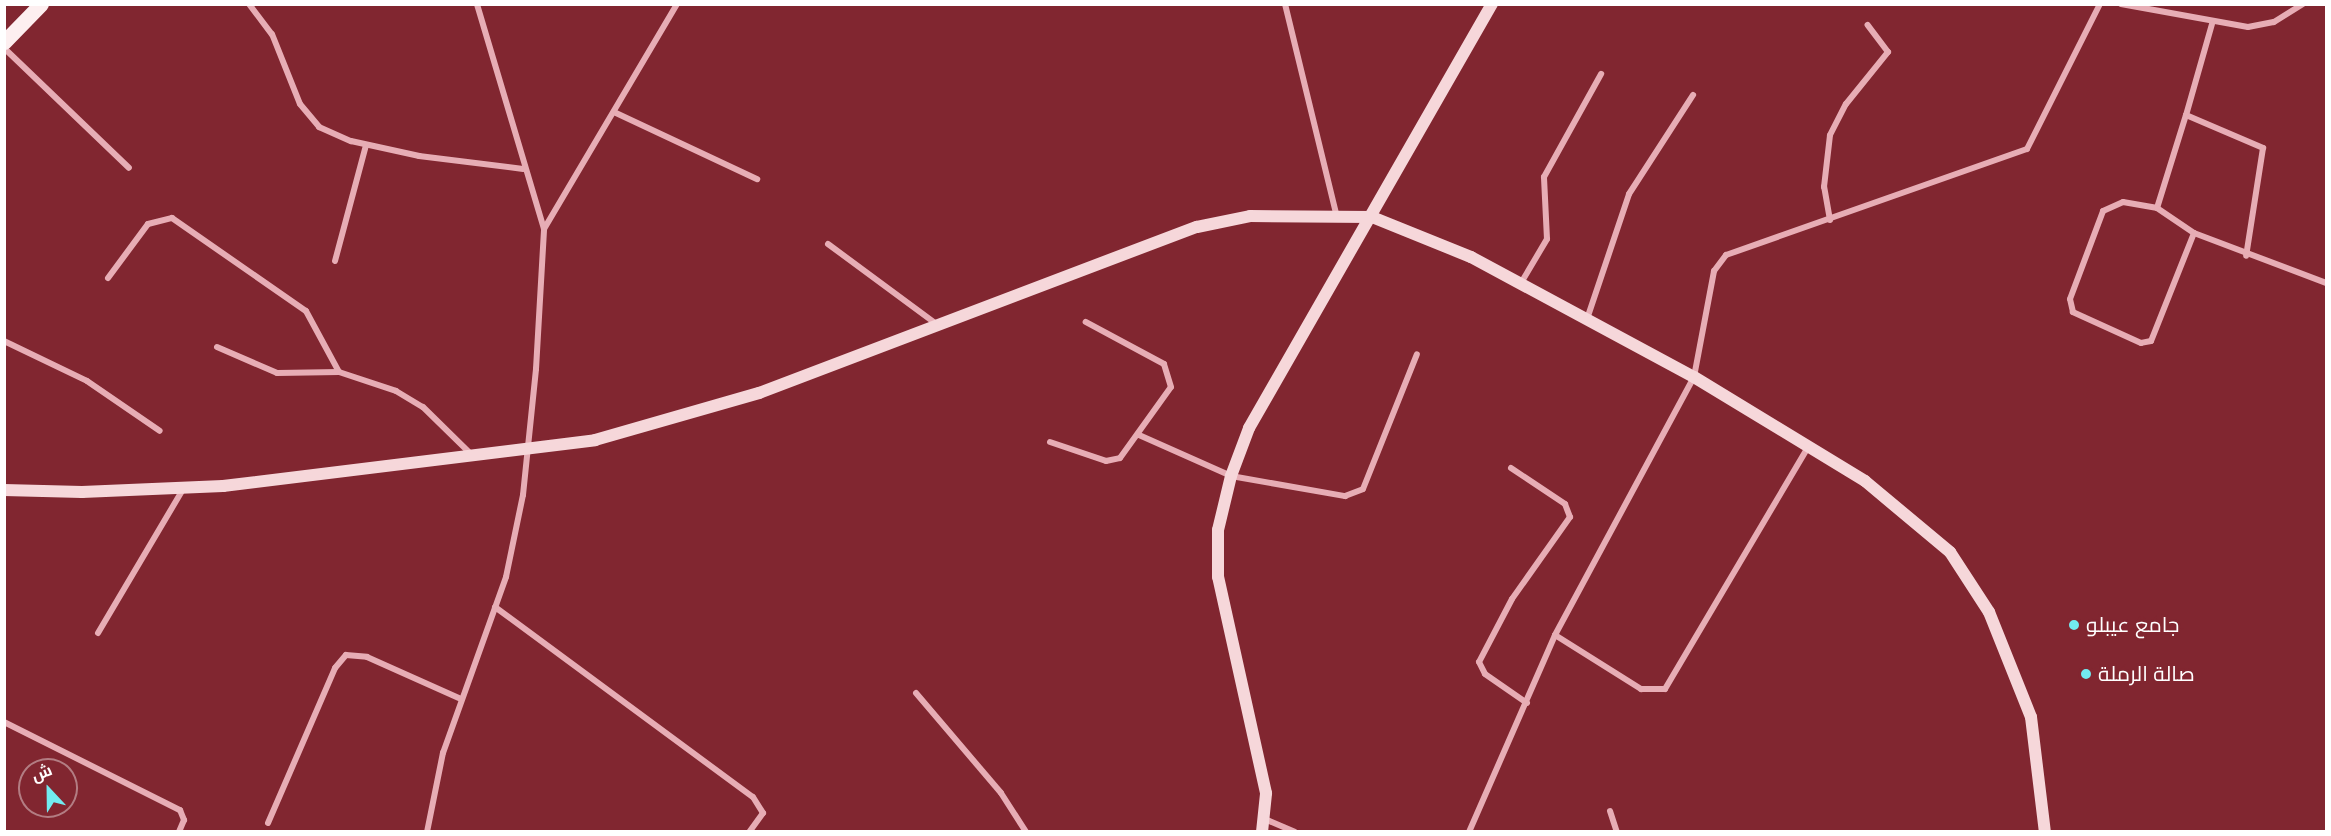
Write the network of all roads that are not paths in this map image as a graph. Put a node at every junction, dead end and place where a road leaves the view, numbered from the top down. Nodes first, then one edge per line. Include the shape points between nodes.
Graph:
1 (41, 4) edge
2 (249, 4) edge
3 (477, 4) edge
4 (677, 4) edge
5 (1285, 4) edge
6 (1492, 4) edge
7 (2100, 4) edge
8 (2121, 4) edge
9 (2303, 4) edge
10 (1868, 24) dead end
11 (2212, 24) junction
12 (4, 42) edge
13 (4, 48) edge
14 (1601, 74) dead end
15 (1693, 95) dead end
16 (615, 112) junction
17 (2186, 115) junction
18 (366, 145) junction
19 (129, 168) dead end
20 (523, 169) junction
21 (757, 179) dead end
22 (2157, 208) junction
23 (1336, 214) junction
24 (1372, 217) junction
25 (1830, 220) junction
26 (544, 229) junction
27 (2194, 233) junction
28 (828, 244) dead end
29 (2246, 256) junction
30 (335, 261) dead end
31 (108, 278) dead end
32 (1521, 283) junction
33 (2326, 283) edge
34 (1587, 319) junction
35 (1086, 322) dead end
36 (938, 326) junction
37 (4, 341) edge
38 (217, 347) dead end
39 (1417, 354) dead end
40 (339, 372) junction
41 (1694, 377) junction
42 (160, 431) dead end
43 (1139, 435) junction
44 (1050, 442) dead end
45 (1808, 447) junction
46 (529, 451) junction
47 (474, 457) junction
48 (1511, 468) dead end
49 (1231, 476) junction
50 (183, 488) junction
51 (4, 490) edge
52 (495, 607) junction
53 (98, 633) dead end
54 (1556, 635) junction
55 (916, 693) dead end
56 (461, 699) junction
57 (1527, 703) junction
58 (4, 722) edge
59 (1610, 811) dead end
60 (268, 823) dead end
61 (1264, 826) edge
62 (179, 831) edge
63 (427, 831) edge
64 (749, 831) edge
65 (1026, 831) edge
66 (1295, 831) edge
67 (1469, 831) edge
68 (1617, 831) edge
69 (2045, 831) edge

1 - 12 main road
2 - 18 street via 272,34 310,120
3 - 20 street
4 - 16 street
5 - 23 street
6 - 24 street
7 - 25 street via 2027,149
8 - 11 street
9 - 11 street via 2274,22
10 - 25 street via 1888,52 1846,104 1830,135 1824,187
11 - 17 street
13 - 19 street
14 - 32 street via 1544,177 1547,239
15 - 34 street via 1629,194
16 - 21 street
16 - 26 street
17 - 22 street
17 - 29 street via 2263,148
18 - 20 street via 463,164
18 - 30 street
20 - 26 street
22 - 27 street
22 - 27 street via 2123,202 2103,212 2070,299 2073,312 2141,343 2151,341
23 - 24 street
23 - 36 street via 1250,216 1197,227
24 - 32 street via 1440,241
24 - 49 street via 1249,428
25 - 41 street via 1726,255 1714,271
26 - 46 street
27 - 29 street
28 - 36 street
29 - 33 street
31 - 40 street via 148,224 172,218 306,311
32 - 34 street
34 - 41 street
35 - 43 street via 1169,370 1171,387
36 - 46 street via 683,419
37 - 42 street via 87,381
38 - 40 street via 277,373
39 - 49 street via 1363,489 1330,495
40 - 47 street via 423,408
41 - 45 street
41 - 54 street
43 - 44 street via 1128,452 1112,461
43 - 49 street
45 - 54 street via 1665,689 1641,689
45 - 69 street via 1894,502 1950,552 1989,612 2031,717
46 - 47 street
46 - 52 street via 513,544
47 - 50 street
48 - 57 street via 1565,504 1570,517 1512,599 1479,662 1485,674
49 - 61 street via 1218,530 1218,577 1266,793
50 - 51 street
50 - 53 street
52 - 56 street
52 - 64 street via 753,797 763,813
54 - 57 street
55 - 65 street via 1001,793
56 - 60 street via 367,657 346,655 335,668
56 - 63 street
57 - 67 street
58 - 62 street via 180,810 184,820
59 - 68 street
61 - 66 street

